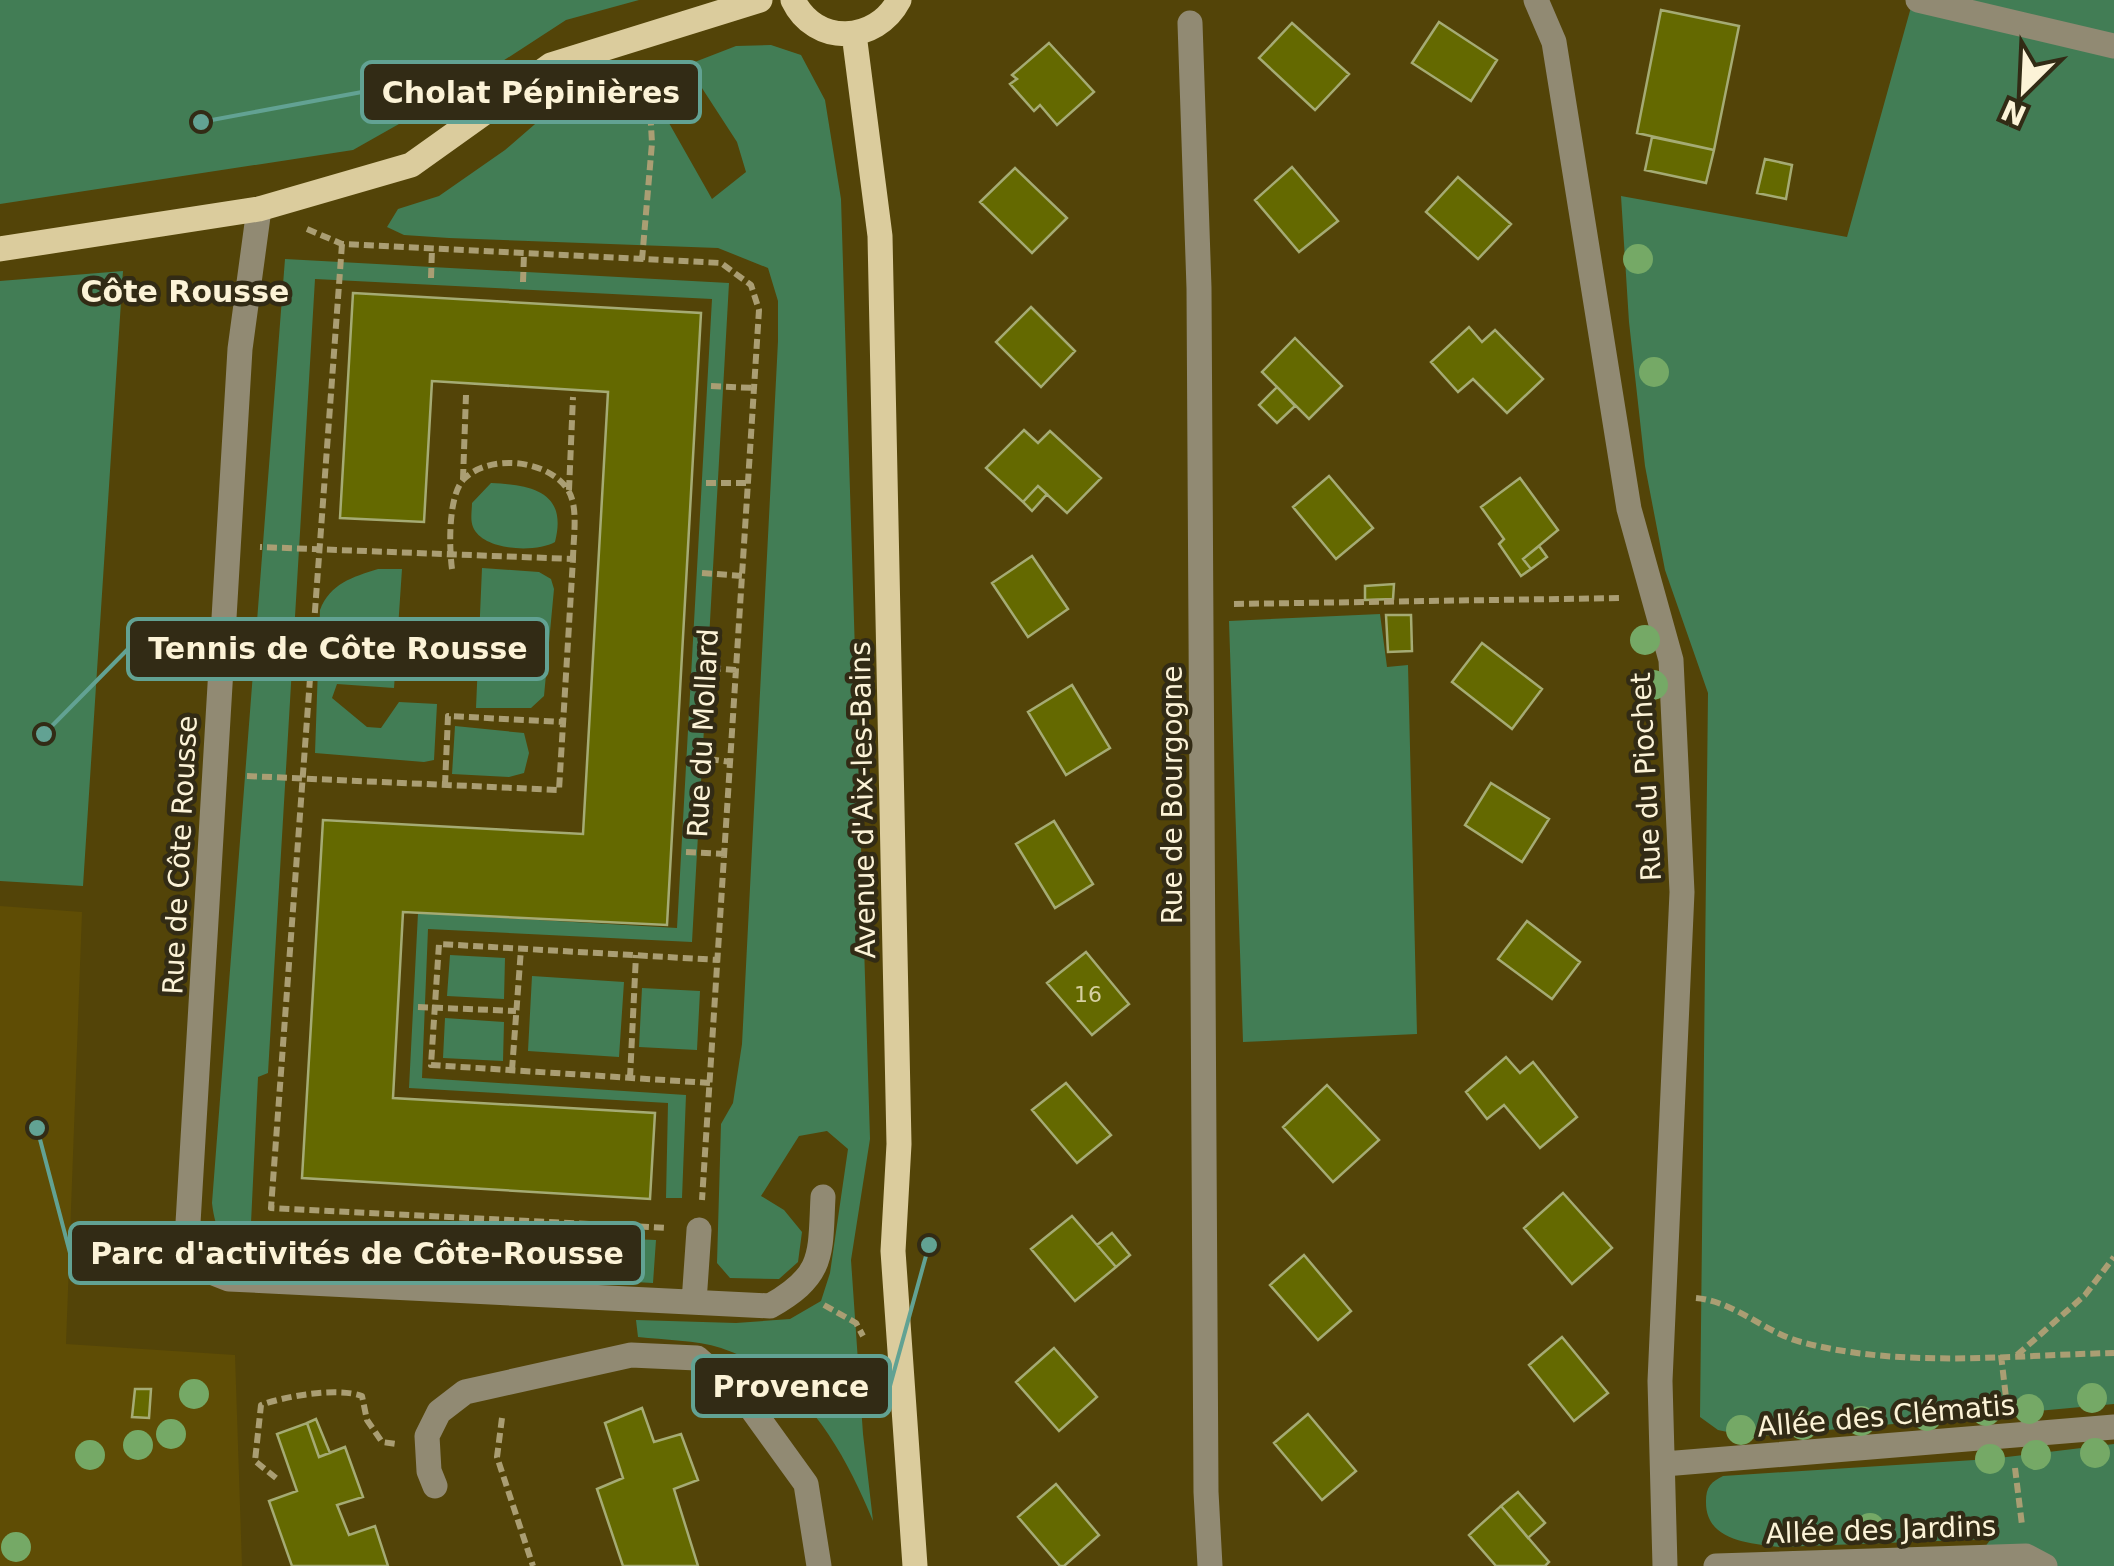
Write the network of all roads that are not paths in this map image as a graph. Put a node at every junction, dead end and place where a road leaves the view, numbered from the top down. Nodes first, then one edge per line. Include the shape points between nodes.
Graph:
1 (760, 0) edge
2 (794, 0) edge
3 (899, 0) edge
4 (1536, 0) edge
5 (1918, 0) edge
6 (1190, 23) dead end
7 (854, 34) junction
8 (2114, 46) edge
9 (259, 210) junction
10 (0, 250) edge
11 (823, 1197) dead end
12 (700, 1230) road end
13 (694, 1302) junction
14 (2114, 1427) edge
15 (1664, 1464) junction
16 (435, 1486) dead end
17 (819, 1566) edge
18 (916, 1566) edge
19 (1210, 1566) edge
20 (1665, 1566) edge
21 (1716, 1566) edge
22 (2045, 1566) edge

1 - 9 main road via 551,65 411,165
2 - 7 main road via 824,31
3 - 7 main road via 878,25
4 - 15 street, Rue du Piochet via 1554,42 1629,509 1670,660 1682,892 1660,1381
5 - 8 street
6 - 19 street, Rue de Bourgogne via 1199,288
7 - 18 main road, Avenue d'Aix-les-Bains via 880,236 898,1106 892,1251
9 - 10 main road
9 - 13 street, Rue de Côte Rousse via 240,349 188,1223 196,1266 229,1279
11 - 13 street via 820,1257 801,1287 770,1306
12 - 13 street
14 - 15 street, Allée des Clématis
15 - 20 street, Rue du Piochet
16 - 17 street via 427,1436 438,1412 465,1392 631,1355 697,1358 746,1402 806,1484
21 - 22 street, Allée des Jardins via 2026,1556

